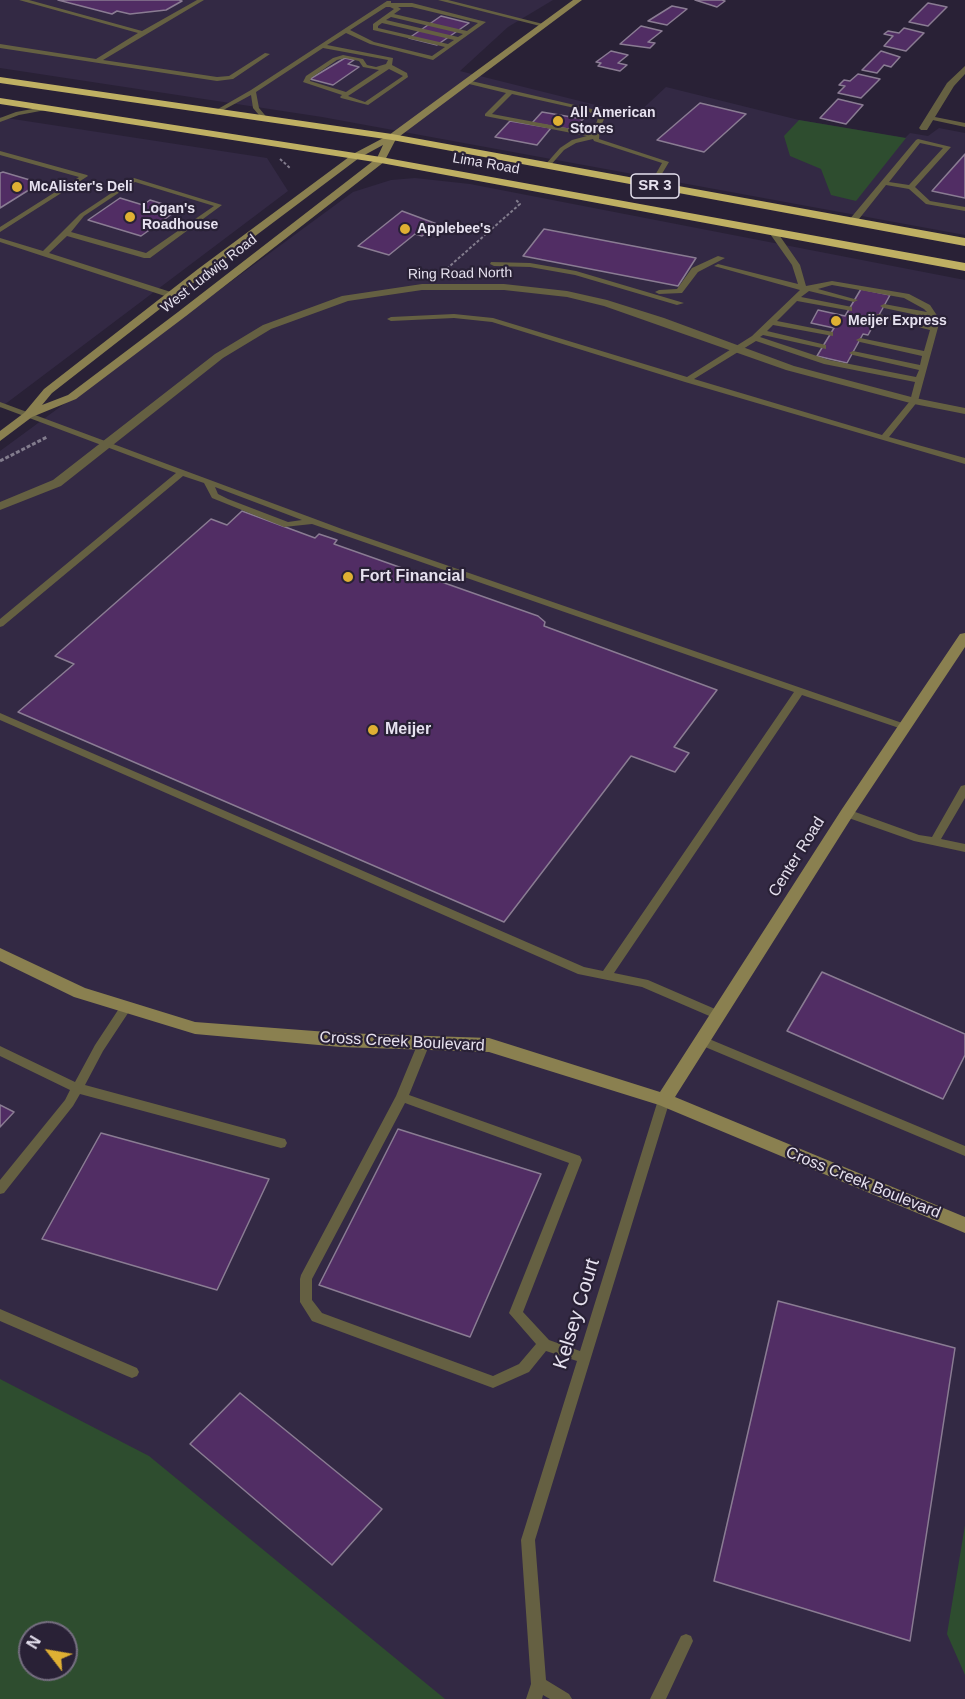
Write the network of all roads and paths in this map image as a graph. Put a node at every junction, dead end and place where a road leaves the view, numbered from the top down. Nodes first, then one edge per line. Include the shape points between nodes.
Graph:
1 (22, 0) edge
2 (201, 0) edge
3 (441, 0) edge
4 (578, 0) edge
5 (389, 4) edge
6 (398, 9) junction
7 (390, 15) junction
8 (544, 24) junction
9 (473, 29) junction
10 (346, 31) junction
11 (143, 33) junction
12 (454, 43) junction
13 (0, 46) edge
14 (322, 46) junction
15 (267, 54) dead end
16 (96, 61) junction
17 (389, 66) junction
18 (965, 69) edge
19 (0, 80) edge
20 (467, 82) junction
21 (253, 91) junction
22 (510, 92) junction
23 (347, 94) junction
24 (0, 101) edge
25 (49, 108) junction
26 (214, 113) junction
27 (930, 118) junction
28 (0, 120) edge
29 (266, 120) junction
30 (965, 125) edge
31 (924, 128) dead end
32 (596, 136) junction
33 (392, 137) junction
34 (0, 153) edge
35 (356, 156) junction
36 (381, 160) junction
37 (547, 166) junction
38 (884, 183) junction
39 (652, 186) junction
40 (911, 187) junction
41 (520, 204) dead end
42 (965, 210) edge
43 (852, 222) junction
44 (0, 230) edge
45 (772, 231) junction
46 (66, 232) junction
47 (0, 240) edge
48 (965, 242) edge
49 (44, 255) junction
50 (494, 264) dead end
51 (965, 267) edge
52 (442, 274) dead end
53 (626, 287) junction
54 (804, 290) junction
55 (171, 295) junction
56 (796, 298) junction
57 (854, 300) dead end
58 (680, 303) dead end
59 (884, 306) dead end
60 (849, 309) dead end
61 (878, 316) dead end
62 (933, 316) junction
63 (391, 319) dead end
64 (772, 322) junction
65 (933, 328) junction
66 (830, 334) dead end
67 (758, 335) junction
68 (860, 340) dead end
69 (823, 347) dead end
70 (740, 350) junction
71 (853, 353) dead end
72 (926, 354) junction
73 (922, 368) junction
74 (688, 380) junction
75 (918, 380) junction
76 (914, 401) junction
77 (0, 404) edge
78 (965, 411) edge
79 (28, 415) junction
80 (51, 436) dead end
81 (0, 437) edge
82 (884, 438) junction
83 (106, 445) junction
84 (0, 461) edge
85 (965, 461) edge
86 (181, 473) junction
87 (0, 506) edge
88 (0, 624) edge
89 (965, 637) edge
90 (799, 692) junction
91 (0, 716) edge
92 (904, 727) junction
93 (965, 789) edge
94 (847, 813) junction
95 (934, 842) junction
96 (965, 848) edge
97 (0, 954) edge
98 (606, 975) junction
99 (126, 1007) junction
100 (718, 1015) junction
101 (702, 1041) junction
102 (424, 1043) junction
103 (0, 1051) edge
104 (76, 1088) junction
105 (402, 1096) junction
106 (664, 1100) junction
107 (280, 1143) dead end
108 (965, 1151) edge
109 (0, 1189) edge
110 (965, 1225) edge
111 (0, 1315) edge
112 (544, 1344) junction
113 (584, 1358) junction
114 (132, 1372) dead end
115 (686, 1641) dead end
116 (537, 1692) edge
117 (564, 1699) edge
118 (658, 1699) edge

1 - 11 lane
2 - 11 lane
3 - 8 lane
4 - 8 main road, West Ludwig Road
5 - 6 lane
5 - 9 lane via 412,5 483,22
5 - 10 lane
6 - 7 lane
6 - 9 lane
7 - 9 lane
7 - 12 lane via 378,23
8 - 20 main road, West Ludwig Road
9 - 12 lane
10 - 12 lane via 372,43 433,57
10 - 14 lane
11 - 16 lane
13 - 16 lane
14 - 17 lane via 391,59
14 - 21 lane
15 - 16 lane via 231,78 217,79
17 - 23 lane
17 - 23 lane via 406,76 366,104 343,97
17 - 23 lane via 376,69 345,56 335,59 306,82
18 - 27 street
19 - 26 highway, Lima Road / SR 3
20 - 22 lane
20 - 33 main road, West Ludwig Road
21 - 26 lane
21 - 29 lane via 256,108
22 - 32 lane via 590,110 602,117
22 - 32 lane via 487,115
24 - 25 highway, Lima Road / SR 3
25 - 28 lane
25 - 35 highway, Lima Road / SR 3
26 - 29 highway, Lima Road / SR 3
27 - 30 lane
27 - 31 street
29 - 33 highway, Lima Road / SR 3
32 - 37 lane via 574,141
32 - 39 lane via 596,140 666,162
33 - 35 main road, West Ludwig Road
33 - 36 main road, West Ludwig Road
33 - 37 highway, Lima Road / SR 3
34 - 44 lane via 85,176
35 - 36 highway, Lima Road / SR 3
35 - 55 main road, West Ludwig Road
36 - 45 highway, Lima Road / SR 3
36 - 79 main road, West Ludwig Road via 72,397
37 - 39 highway, Lima Road / SR 3
38 - 40 lane
38 - 40 lane via 918,141 948,147
38 - 43 lane
39 - 43 highway, Lima Road / SR 3
40 - 42 lane via 928,203
41 - 52 path via 445,267
43 - 48 highway, Lima Road / SR 3
45 - 51 highway, Lima Road / SR 3
45 - 54 lane via 796,265
46 - 46 lane via 147,256 219,205 134,180 82,215
46 - 49 lane
47 - 49 lane
49 - 55 lane
50 - 53 lane via 542,267
53 - 54 lane via 679,291 695,270 719,262
53 - 58 lane
54 - 56 lane
54 - 57 lane
54 - 62 lane via 832,284 906,296 927,307
55 - 79 main road, West Ludwig Road via 48,391
56 - 60 lane
56 - 64 lane
59 - 62 lane
61 - 65 lane
62 - 65 lane
63 - 74 lane via 486,319
64 - 66 lane
64 - 67 lane
65 - 72 lane
67 - 69 lane
67 - 70 lane
67 - 75 lane via 827,362
68 - 72 lane
70 - 74 lane
70 - 76 street, Ring Road North
70 - 83 street, Ring Road North via 618,306 567,294 496,286 396,290 346,298 249,336
71 - 73 lane
72 - 73 lane
73 - 75 lane
74 - 82 lane
75 - 76 lane
76 - 78 street, Ring Road North
76 - 82 lane
77 - 79 lane
79 - 81 main road, West Ludwig Road
79 - 83 lane
80 - 84 path
82 - 85 lane
83 - 86 lane
83 - 87 street, Ring Road North via 57,483
86 - 88 lane
86 - 90 lane
89 - 92 main road, Center Road
90 - 92 lane
90 - 98 lane
91 - 98 lane via 582,971
92 - 94 main road, Center Road
93 - 95 lane
94 - 95 lane
94 - 100 main road, Center Road
95 - 96 lane
97 - 99 main road, Cross Creek Boulevard via 80,993
98 - 100 lane via 644,983
99 - 102 main road, Cross Creek Boulevard via 195,1028
99 - 104 lane
100 - 101 main road, Center Road
101 - 106 main road, Center Road
101 - 108 lane
102 - 105 lane
102 - 106 main road, Cross Creek Boulevard via 489,1045
103 - 104 lane
104 - 107 lane
104 - 109 lane via 69,1103
105 - 112 lane via 576,1160 516,1313
105 - 112 lane via 306,1279 306,1302 317,1317 493,1382 524,1368
106 - 110 main road, Cross Creek Boulevard
106 - 113 lane, Kelsey Court
111 - 114 lane
112 - 113 lane
113 - 116 lane, Kelsey Court via 528,1540
115 - 118 lane
116 - 117 lane

